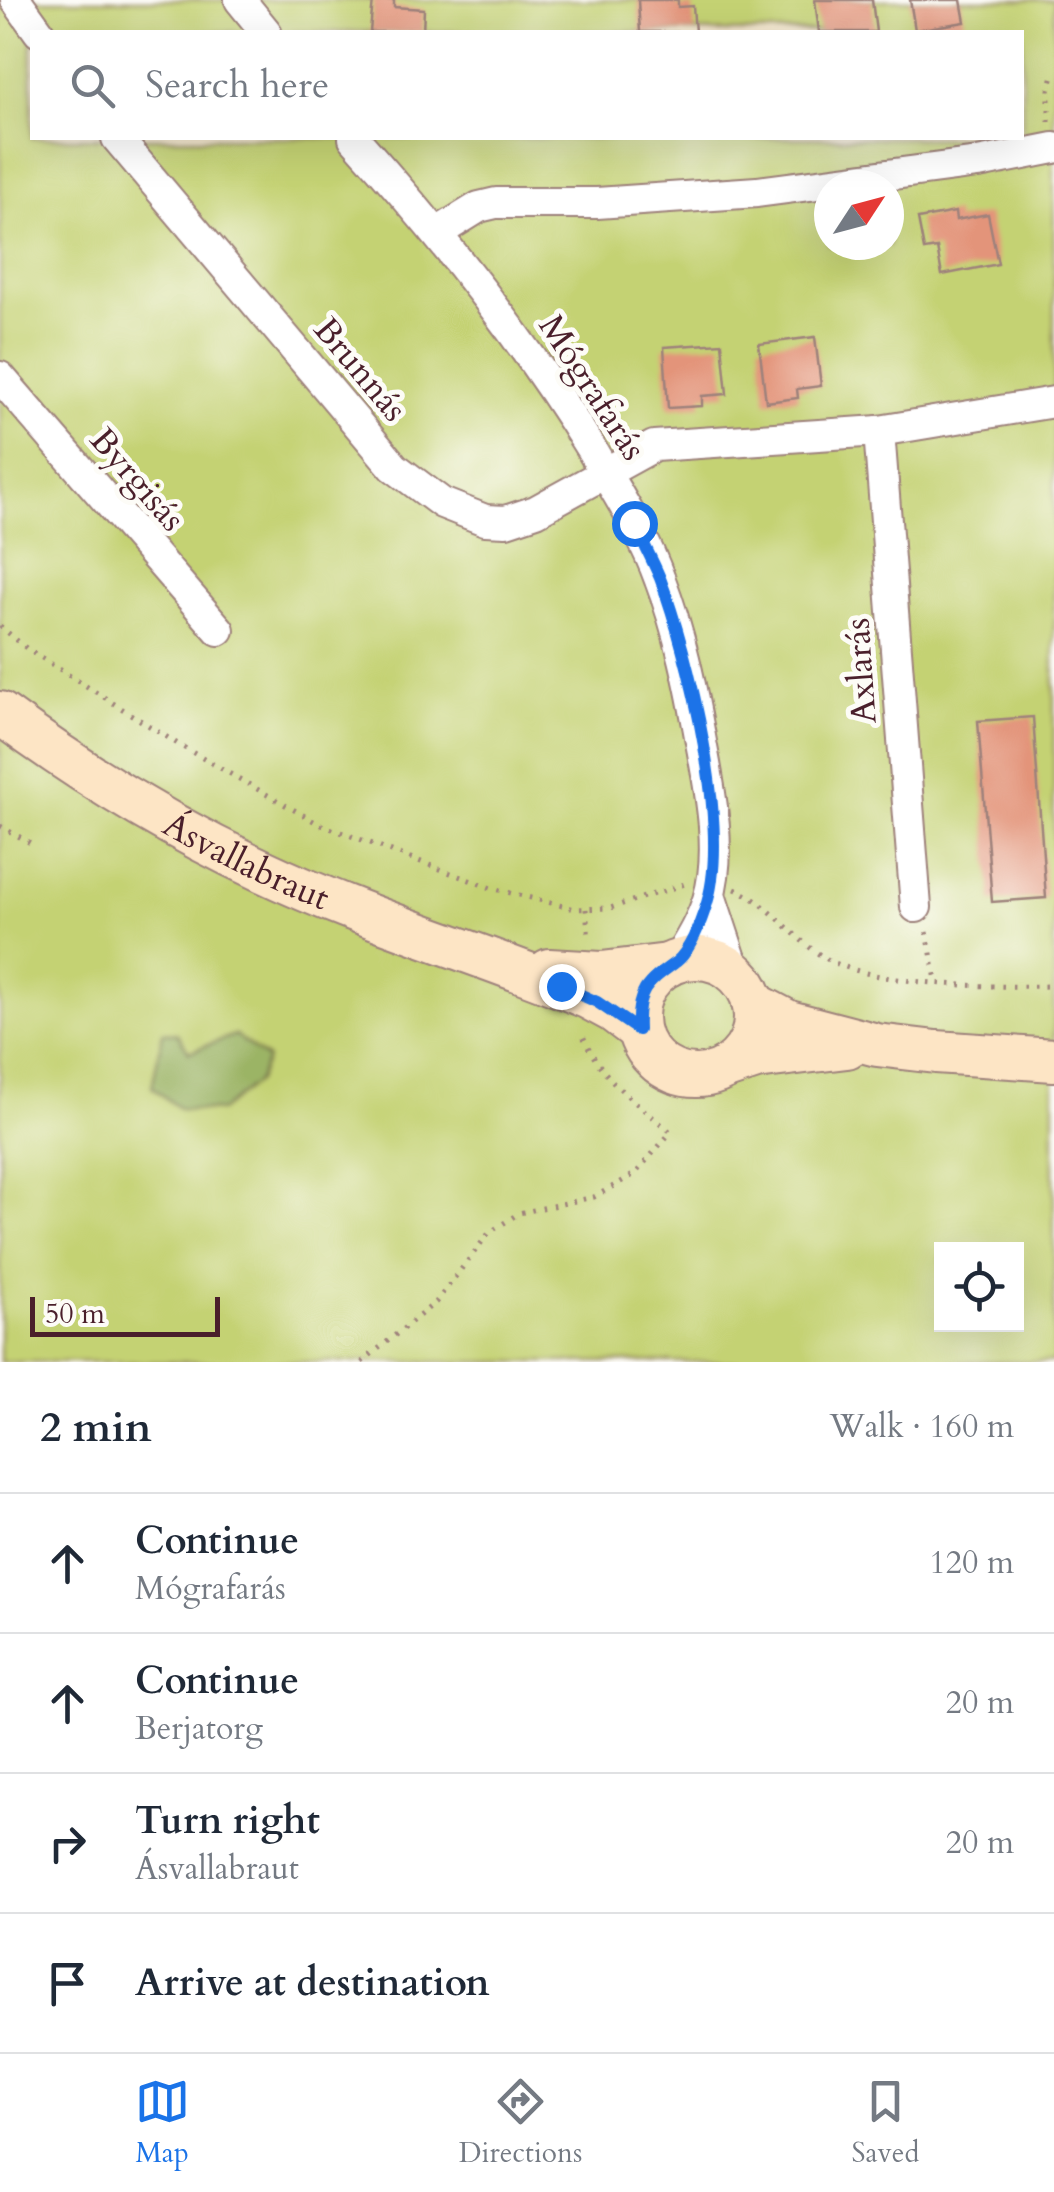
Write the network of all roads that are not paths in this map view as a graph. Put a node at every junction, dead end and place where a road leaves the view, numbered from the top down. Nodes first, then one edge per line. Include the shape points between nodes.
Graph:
1 (16, 0) edge
2 (245, 2) edge
3 (37, 30) edge
4 (265, 30) edge
5 (1052, 139) edge
6 (119, 140) edge
7 (356, 140) edge
8 (437, 233) junction
9 (0, 377) edge
10 (1054, 402) edge
11 (879, 430) junction
12 (605, 473) junction
13 (219, 630) dead end
14 (0, 713) edge
15 (710, 890) junction
16 (916, 907) road end
17 (673, 963) junction
18 (514, 968) junction
19 (745, 989) junction
20 (638, 1030) junction
21 (877, 1045) junction
22 (1054, 1060) edge
23 (726, 1068) junction

1 - 3 street
2 - 4 street
5 - 8 street via 978,163 758,192 496,204 478,207
6 - 12 street, Brunnás via 394,467 442,504 506,521
7 - 8 street, Mógrafarás
8 - 12 street, Mógrafarás via 564,404
9 - 13 street, Byrgisás
10 - 11 street
11 - 12 street via 654,446
11 - 16 street, Axlarás
12 - 15 street, Mógrafarás via 659,576 679,634 708,781
14 - 18 main road, Ásvallabraut via 132,801 260,870
15 - 17 street, Mógrafarás
15 - 19 street, Mógrafarás
17 - 18 main road, Ásvallabraut via 602,973
17 - 19 main road via 709,960
17 - 20 main road via 646,986
18 - 20 main road, Ásvallabraut via 597,1002
19 - 21 main road via 801,1026
19 - 23 main road via 755,1022 740,1056
20 - 23 main road via 645,1047 672,1071 709,1075
21 - 22 main road
21 - 23 main road

